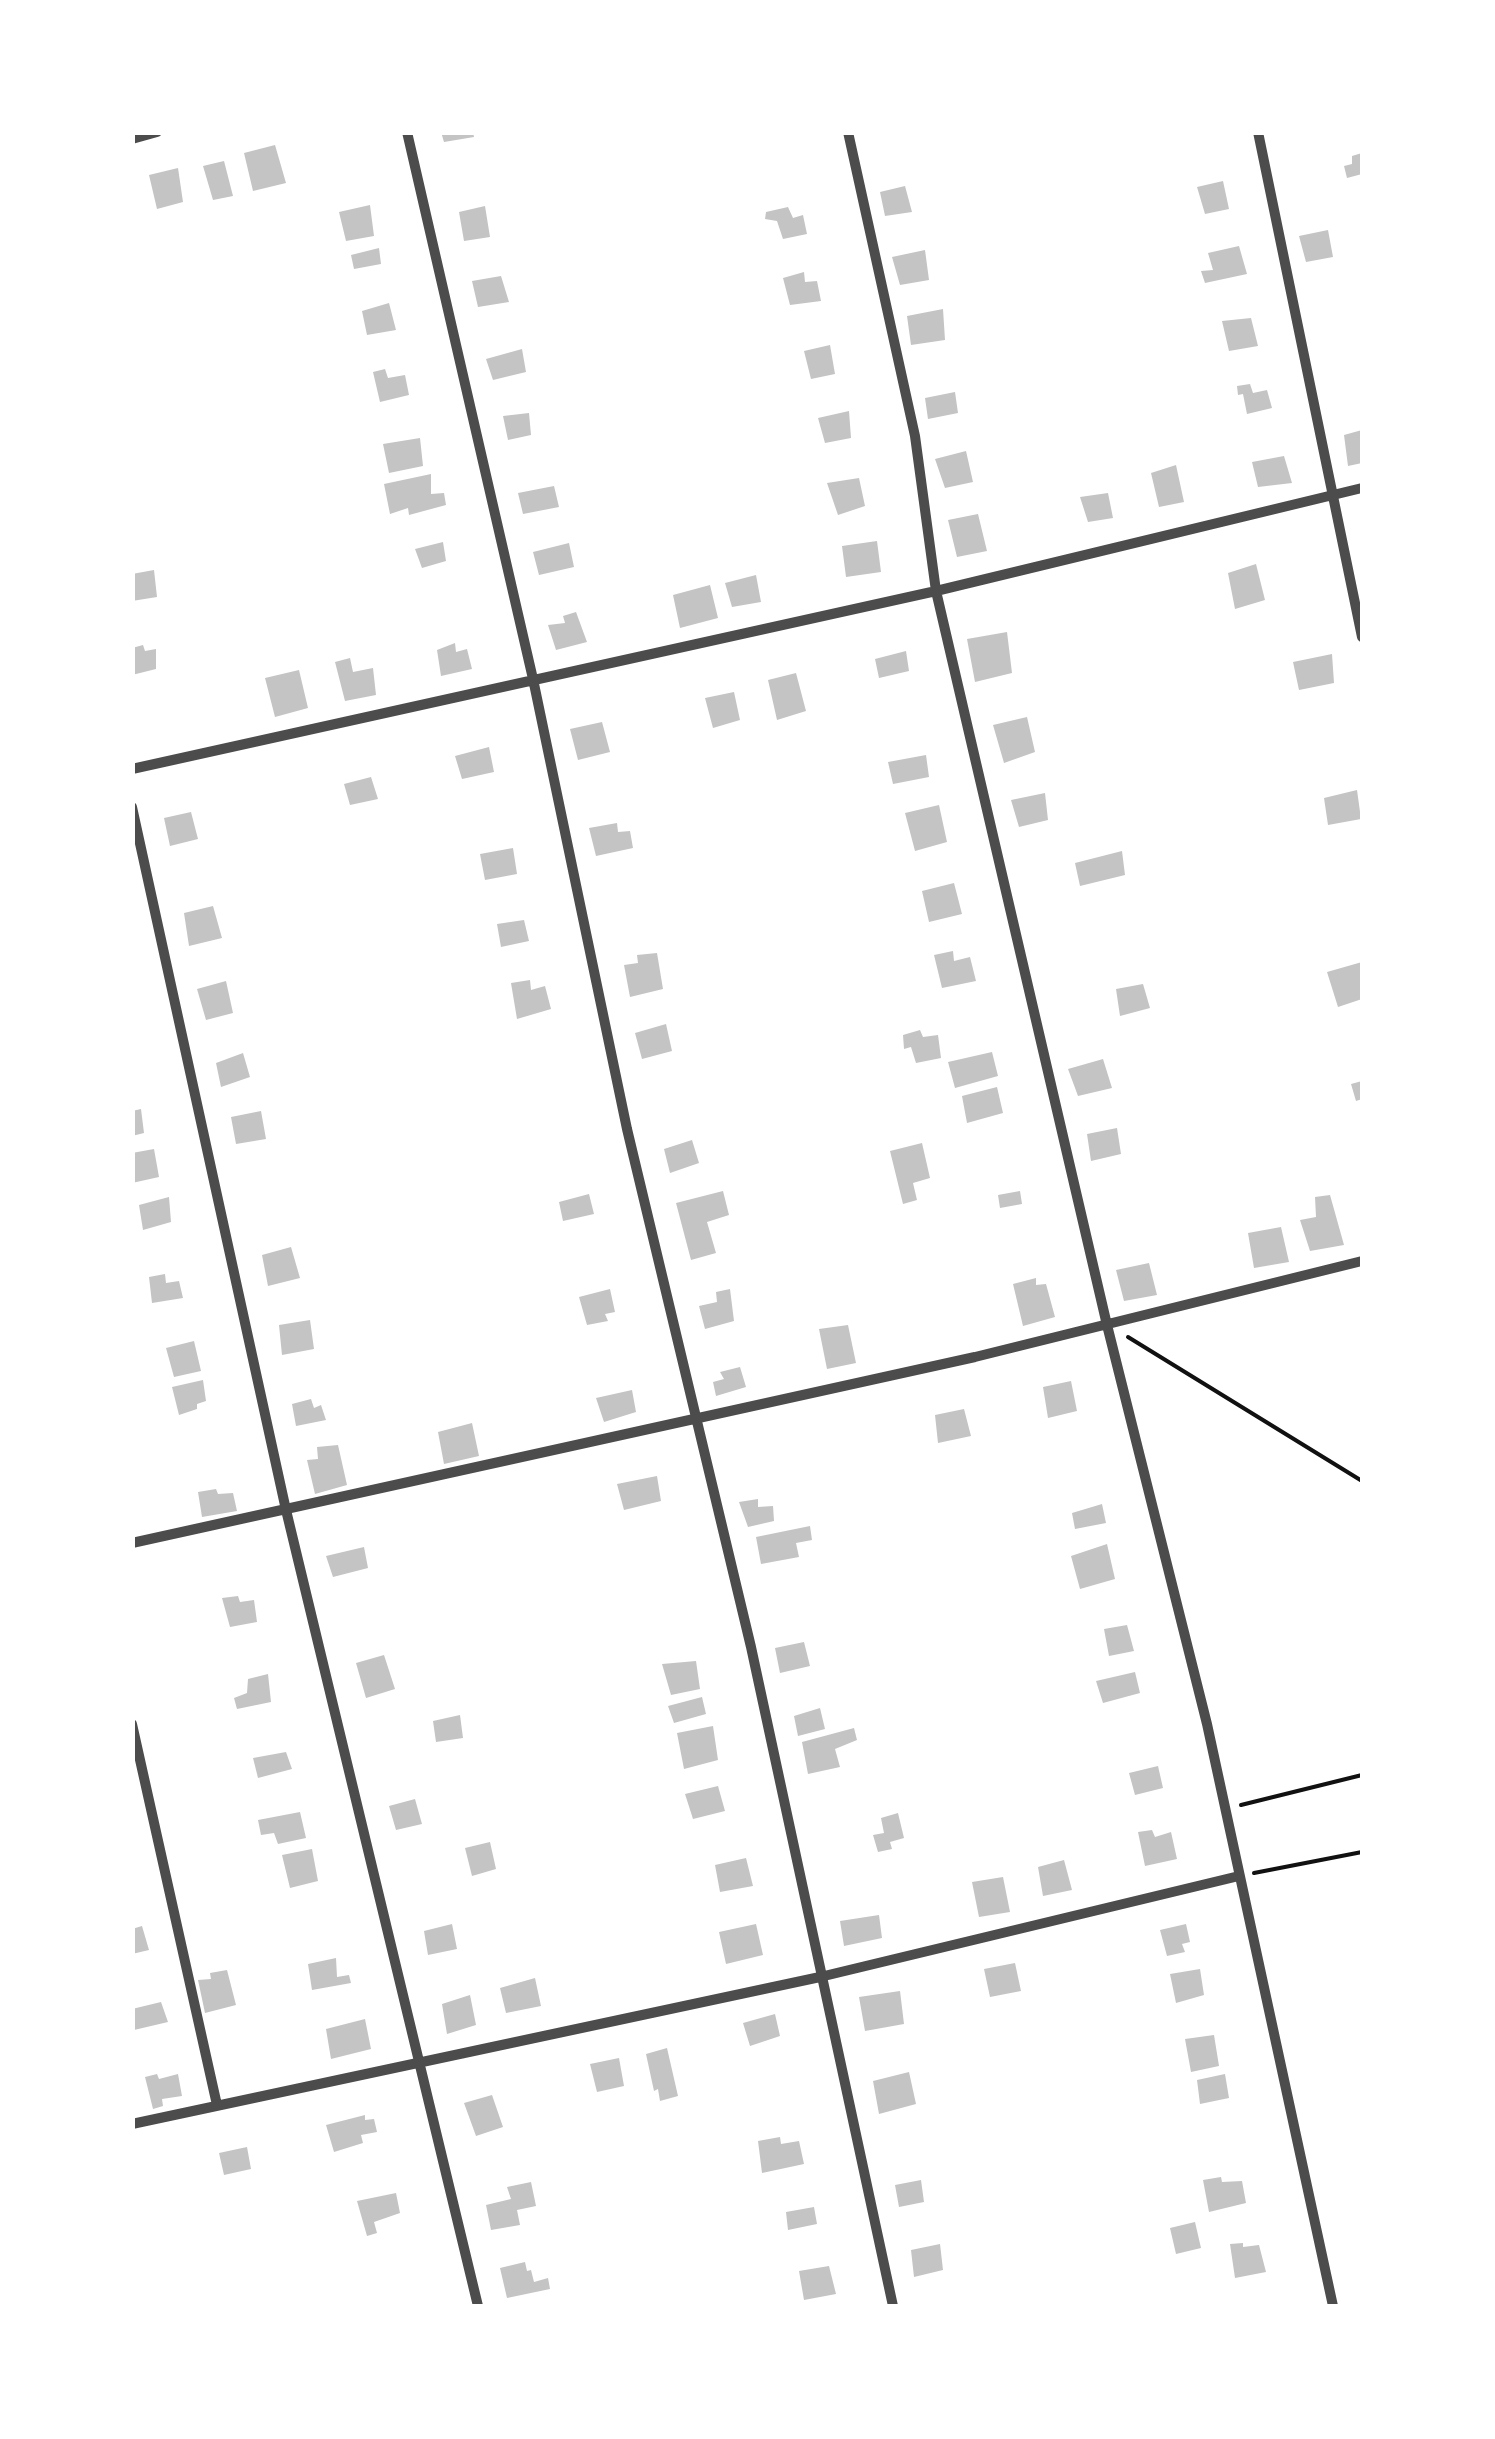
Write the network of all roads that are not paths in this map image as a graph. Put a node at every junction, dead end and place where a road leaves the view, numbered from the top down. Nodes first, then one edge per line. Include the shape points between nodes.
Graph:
1 (157, 132) edge
2 (407, 132) edge
3 (848, 132) edge
4 (1258, 132) edge
5 (132, 139) edge
6 (1362, 488) edge
7 (1332, 496) junction
8 (936, 591) junction
9 (1362, 637) edge
10 (533, 678) junction
11 (132, 770) edge
12 (132, 806) edge
13 (1362, 1261) edge
14 (1106, 1325) junction
15 (694, 1417) junction
16 (286, 1510) junction
17 (132, 1543) edge
18 (132, 1724) edge
19 (1239, 1876) junction
20 (820, 1977) junction
21 (419, 2063) junction
22 (218, 2104) junction
23 (132, 2124) edge
24 (478, 2306) edge
25 (893, 2306) edge
26 (1333, 2306) edge

1 - 5 street
2 - 10 street
3 - 8 street via 915,436
4 - 7 street
6 - 7 street
7 - 8 street
7 - 9 street
8 - 10 street
8 - 14 street
10 - 11 street
10 - 15 street
12 - 16 street
13 - 14 street
14 - 15 street
14 - 19 street
15 - 16 street
15 - 20 street
16 - 17 street
16 - 21 street
18 - 22 street
19 - 20 street
19 - 26 street
20 - 21 street
20 - 25 street
21 - 22 street
21 - 24 street
22 - 23 street

